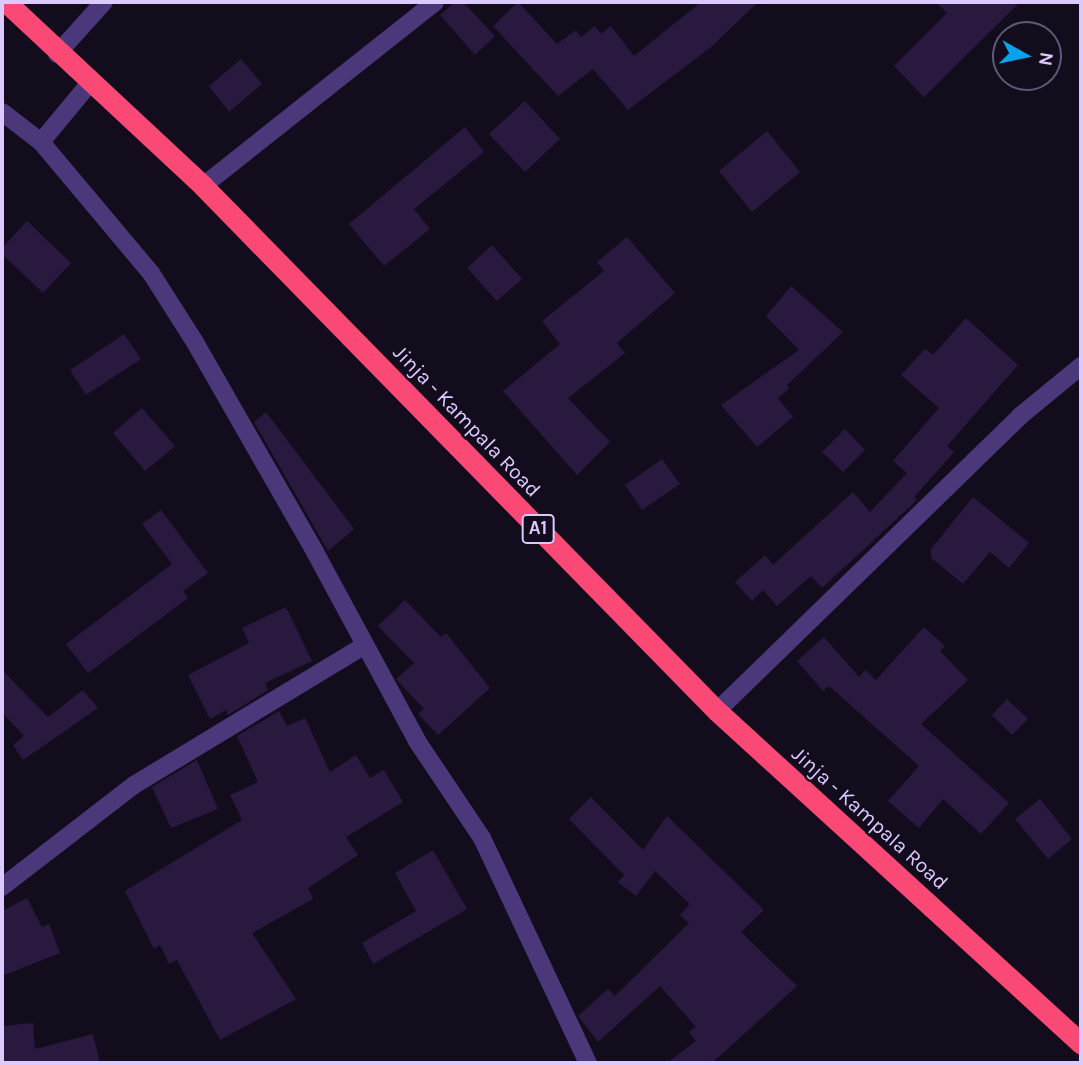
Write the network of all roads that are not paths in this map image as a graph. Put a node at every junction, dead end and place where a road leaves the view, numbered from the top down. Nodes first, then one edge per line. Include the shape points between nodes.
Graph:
1 (6, 2) edge
2 (104, 2) edge
3 (435, 2) edge
4 (57, 54) junction
5 (89, 84) junction
6 (2, 112) edge
7 (41, 142) junction
8 (203, 187) junction
9 (1081, 366) edge
10 (365, 645) junction
11 (717, 711) junction
12 (2, 887) edge
13 (1081, 1043) edge
14 (588, 1063) edge

1 - 4 highway, Jinja - Kampala Road / A1
2 - 4 street
3 - 8 street
4 - 5 highway, Jinja - Kampala Road / A1
5 - 7 street
5 - 8 highway, Jinja - Kampala Road / A1
6 - 7 street
7 - 10 street via 150,273 250,437
8 - 11 highway, Jinja - Kampala Road / A1
9 - 11 street via 1020,416
10 - 12 street via 134,785
10 - 14 street via 417,741 482,838
11 - 13 highway, Jinja - Kampala Road / A1

